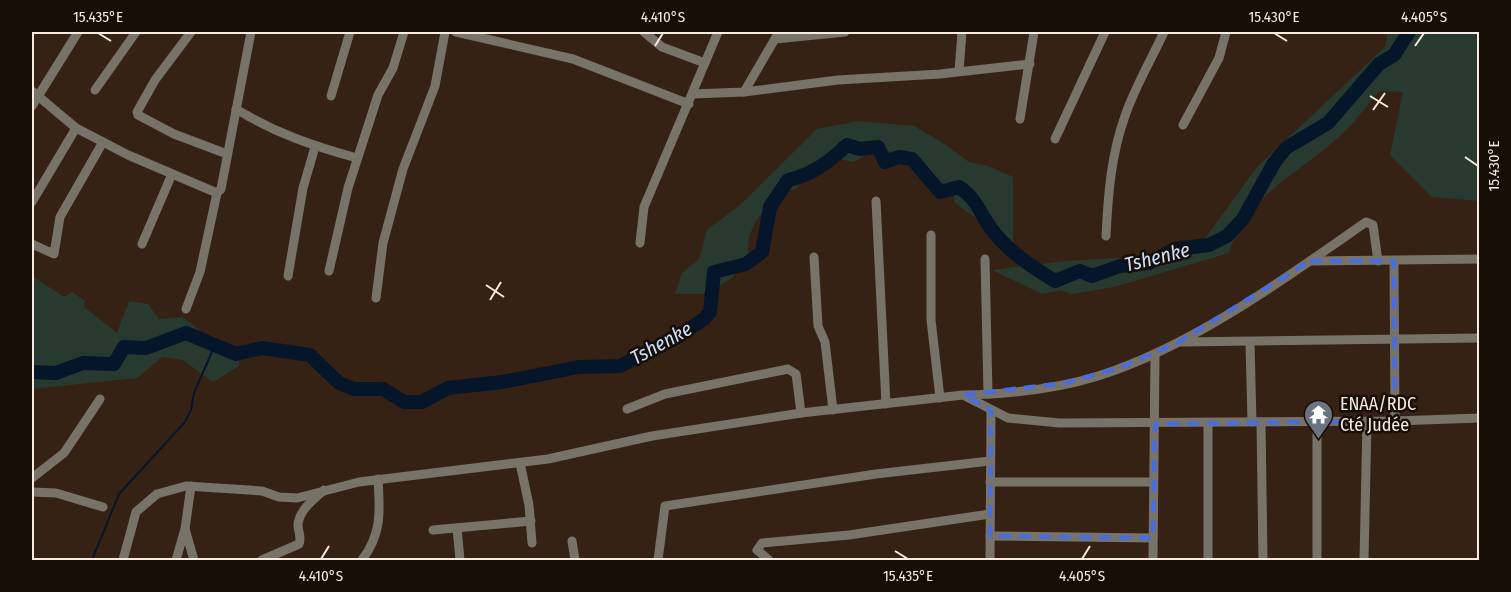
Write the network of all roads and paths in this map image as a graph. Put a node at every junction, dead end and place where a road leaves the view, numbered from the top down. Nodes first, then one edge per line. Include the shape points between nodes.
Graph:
1 (78, 32) edge
2 (136, 32) edge
3 (191, 32) edge
4 (251, 32) edge
5 (350, 32) edge
6 (404, 32) edge
7 (445, 32) edge
8 (456, 32) edge
9 (644, 32) edge
10 (718, 32) edge
11 (845, 32) edge
12 (962, 32) edge
13 (1034, 32) edge
14 (1106, 32) edge
15 (1164, 32) edge
16 (1226, 32) edge
17 (777, 35) edge
18 (705, 63) junction
19 (1030, 64) junction
20 (958, 70) junction
21 (95, 90) dead end
22 (744, 92) junction
23 (35, 94) edge
24 (693, 94) junction
25 (331, 96) dead end
26 (689, 104) junction
27 (32, 106) edge
28 (236, 109) junction
29 (1020, 119) dead end
30 (1183, 125) dead end
31 (76, 128) junction
32 (1055, 139) dead end
33 (103, 142) junction
34 (315, 147) junction
35 (227, 154) junction
36 (357, 158) junction
37 (172, 174) junction
38 (217, 193) junction
39 (876, 201) dead end
40 (32, 202) edge
41 (930, 235) dead end
42 (1106, 236) dead end
43 (640, 243) dead end
44 (32, 244) edge
45 (142, 244) dead end
46 (814, 256) dead end
47 (985, 259) dead end
48 (1479, 259) edge
49 (1310, 261) junction
50 (1378, 261) junction
51 (1394, 261) junction
52 (329, 271) dead end
53 (288, 276) dead end
54 (376, 298) dead end
55 (186, 309) dead end
56 (1479, 338) edge
57 (1395, 341) junction
58 (1179, 342) junction
59 (1250, 343) junction
60 (1155, 354) junction
61 (988, 394) junction
62 (963, 395) junction
63 (940, 398) junction
64 (100, 399) dead end
65 (886, 404) junction
66 (627, 409) dead end
67 (833, 410) junction
68 (991, 410) junction
69 (801, 413) junction
70 (1479, 418) edge
71 (1395, 421) junction
72 (1257, 422) junction
73 (1317, 422) junction
74 (1367, 422) junction
75 (1208, 423) junction
76 (1155, 424) junction
77 (990, 461) junction
78 (520, 463) junction
79 (32, 478) edge
80 (378, 479) junction
81 (990, 482) junction
82 (1153, 482) junction
83 (191, 486) junction
84 (326, 489) junction
85 (32, 492) edge
86 (103, 507) dead end
87 (990, 514) junction
88 (531, 521) junction
89 (457, 528) junction
90 (185, 529) junction
91 (433, 530) dead end
92 (990, 536) junction
93 (1153, 538) junction
94 (572, 541) dead end
95 (532, 543) dead end
96 (123, 561) edge
97 (176, 561) edge
98 (194, 561) edge
99 (262, 561) edge
100 (362, 561) edge
101 (460, 561) edge
102 (575, 561) edge
103 (658, 561) edge
104 (769, 561) edge
105 (990, 561) edge
106 (1152, 561) edge
107 (1208, 561) edge
108 (1263, 561) edge
109 (1317, 561) edge
110 (1364, 561) edge

1 - 23 street
2 - 21 street
3 - 35 street via 154,80 137,112 174,134
4 - 28 street
5 - 25 street
6 - 36 street
7 - 54 street via 435,86 403,169 383,243
8 - 26 street via 573,58
9 - 18 street via 662,47
10 - 18 street
11 - 17 street
12 - 20 street
13 - 19 street
14 - 32 street
15 - 42 street via 1134,92 1119,134 1108,190
16 - 30 street via 1216,64
17 - 22 street
18 - 24 street
19 - 20 street
19 - 29 street
20 - 22 street
22 - 24 street
23 - 27 street
23 - 31 street
24 - 26 street
26 - 43 street via 644,207
28 - 34 street via 264,126
28 - 35 street
31 - 33 street
31 - 40 street
33 - 37 street
33 - 44 street via 60,217 54,254
34 - 36 street
34 - 53 street via 303,188
35 - 38 street
36 - 52 street
37 - 38 street
37 - 45 street
38 - 55 street via 198,279
39 - 65 street
41 - 63 street via 931,320
46 - 67 street via 818,326 825,342
47 - 61 street
48 - 51 street
49 - 50 street
49 - 50 street via 1369,222 1373,225
49 - 58 street
50 - 51 street
51 - 57 street
56 - 57 street
57 - 59 street
57 - 71 street
58 - 59 street
58 - 60 street
59 - 72 street
60 - 61 street via 1097,376
60 - 76 street
61 - 62 street
62 - 63 street
62 - 68 street
63 - 65 street
64 - 79 street via 64,453
65 - 67 street
66 - 69 street via 665,394 788,369 797,377
67 - 69 street
68 - 76 street via 1015,419 1048,422
68 - 77 street
69 - 78 street via 652,436
70 - 71 street
71 - 74 street
72 - 73 street
72 - 75 street
72 - 108 street
73 - 74 street
73 - 109 street
74 - 110 street
75 - 76 street
75 - 107 street
76 - 82 street
77 - 81 street
77 - 103 street via 664,506
78 - 80 street
78 - 88 street
80 - 84 street
80 - 100 street via 379,528
81 - 82 street
81 - 87 street
82 - 93 street
83 - 84 street via 262,491 297,498
83 - 90 street
83 - 96 street via 157,494 136,513
84 - 99 street via 302,514 299,544
85 - 86 street via 56,493
87 - 92 street
87 - 104 street via 849,536 762,543 757,550
88 - 89 street
88 - 95 street
89 - 91 street
89 - 101 street
90 - 97 street
90 - 98 street
92 - 93 street
92 - 105 street
93 - 106 street
94 - 102 street

